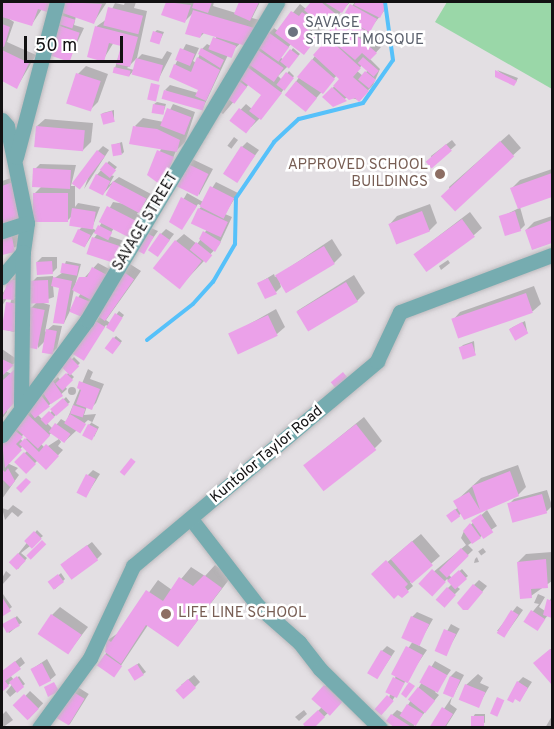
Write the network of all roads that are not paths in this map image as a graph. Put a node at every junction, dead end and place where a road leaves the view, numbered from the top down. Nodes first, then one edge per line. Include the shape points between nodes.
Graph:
1 (57, 2) edge
2 (277, 2) edge
3 (2, 120) edge
4 (14, 163) junction
5 (27, 223) junction
6 (2, 231) edge
7 (23, 252) junction
8 (552, 255) edge
9 (2, 277) edge
10 (21, 405) junction
11 (2, 435) edge
12 (191, 519) junction
13 (39, 728) edge
14 (380, 728) edge

1 - 4 street
2 - 10 street, SAVAGE STREET via 87,320
3 - 4 street via 7,126
4 - 5 street
5 - 6 street
5 - 7 street
7 - 9 street
7 - 10 street
8 - 12 street, Kuntolor Taylor Road via 400,312 377,361
10 - 11 street, SAVAGE STREET
12 - 13 street, Kuntolor Taylor Road via 133,566 90,658
12 - 14 street via 258,606 299,642 320,669

